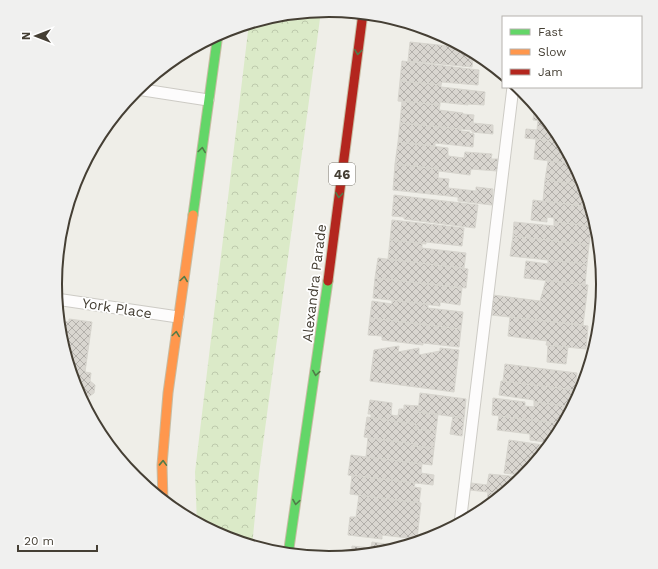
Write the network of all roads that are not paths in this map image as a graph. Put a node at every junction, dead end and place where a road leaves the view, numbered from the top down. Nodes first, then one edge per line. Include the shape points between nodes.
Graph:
1 (362, 19) edge
2 (217, 42) edge
3 (145, 90) edge
4 (513, 90) edge
5 (208, 100) junction
6 (62, 300) edge
7 (178, 317) junction
8 (163, 494) edge
9 (461, 517) edge
10 (289, 549) edge

1 -> 10 highway, Alexandra Parade / 46 via 321,335
2 - 5 highway
3 - 5 lane
4 - 9 lane
7 -> 5 highway
6 - 7 lane, York Place
8 -> 7 highway via 162,465 167,401

